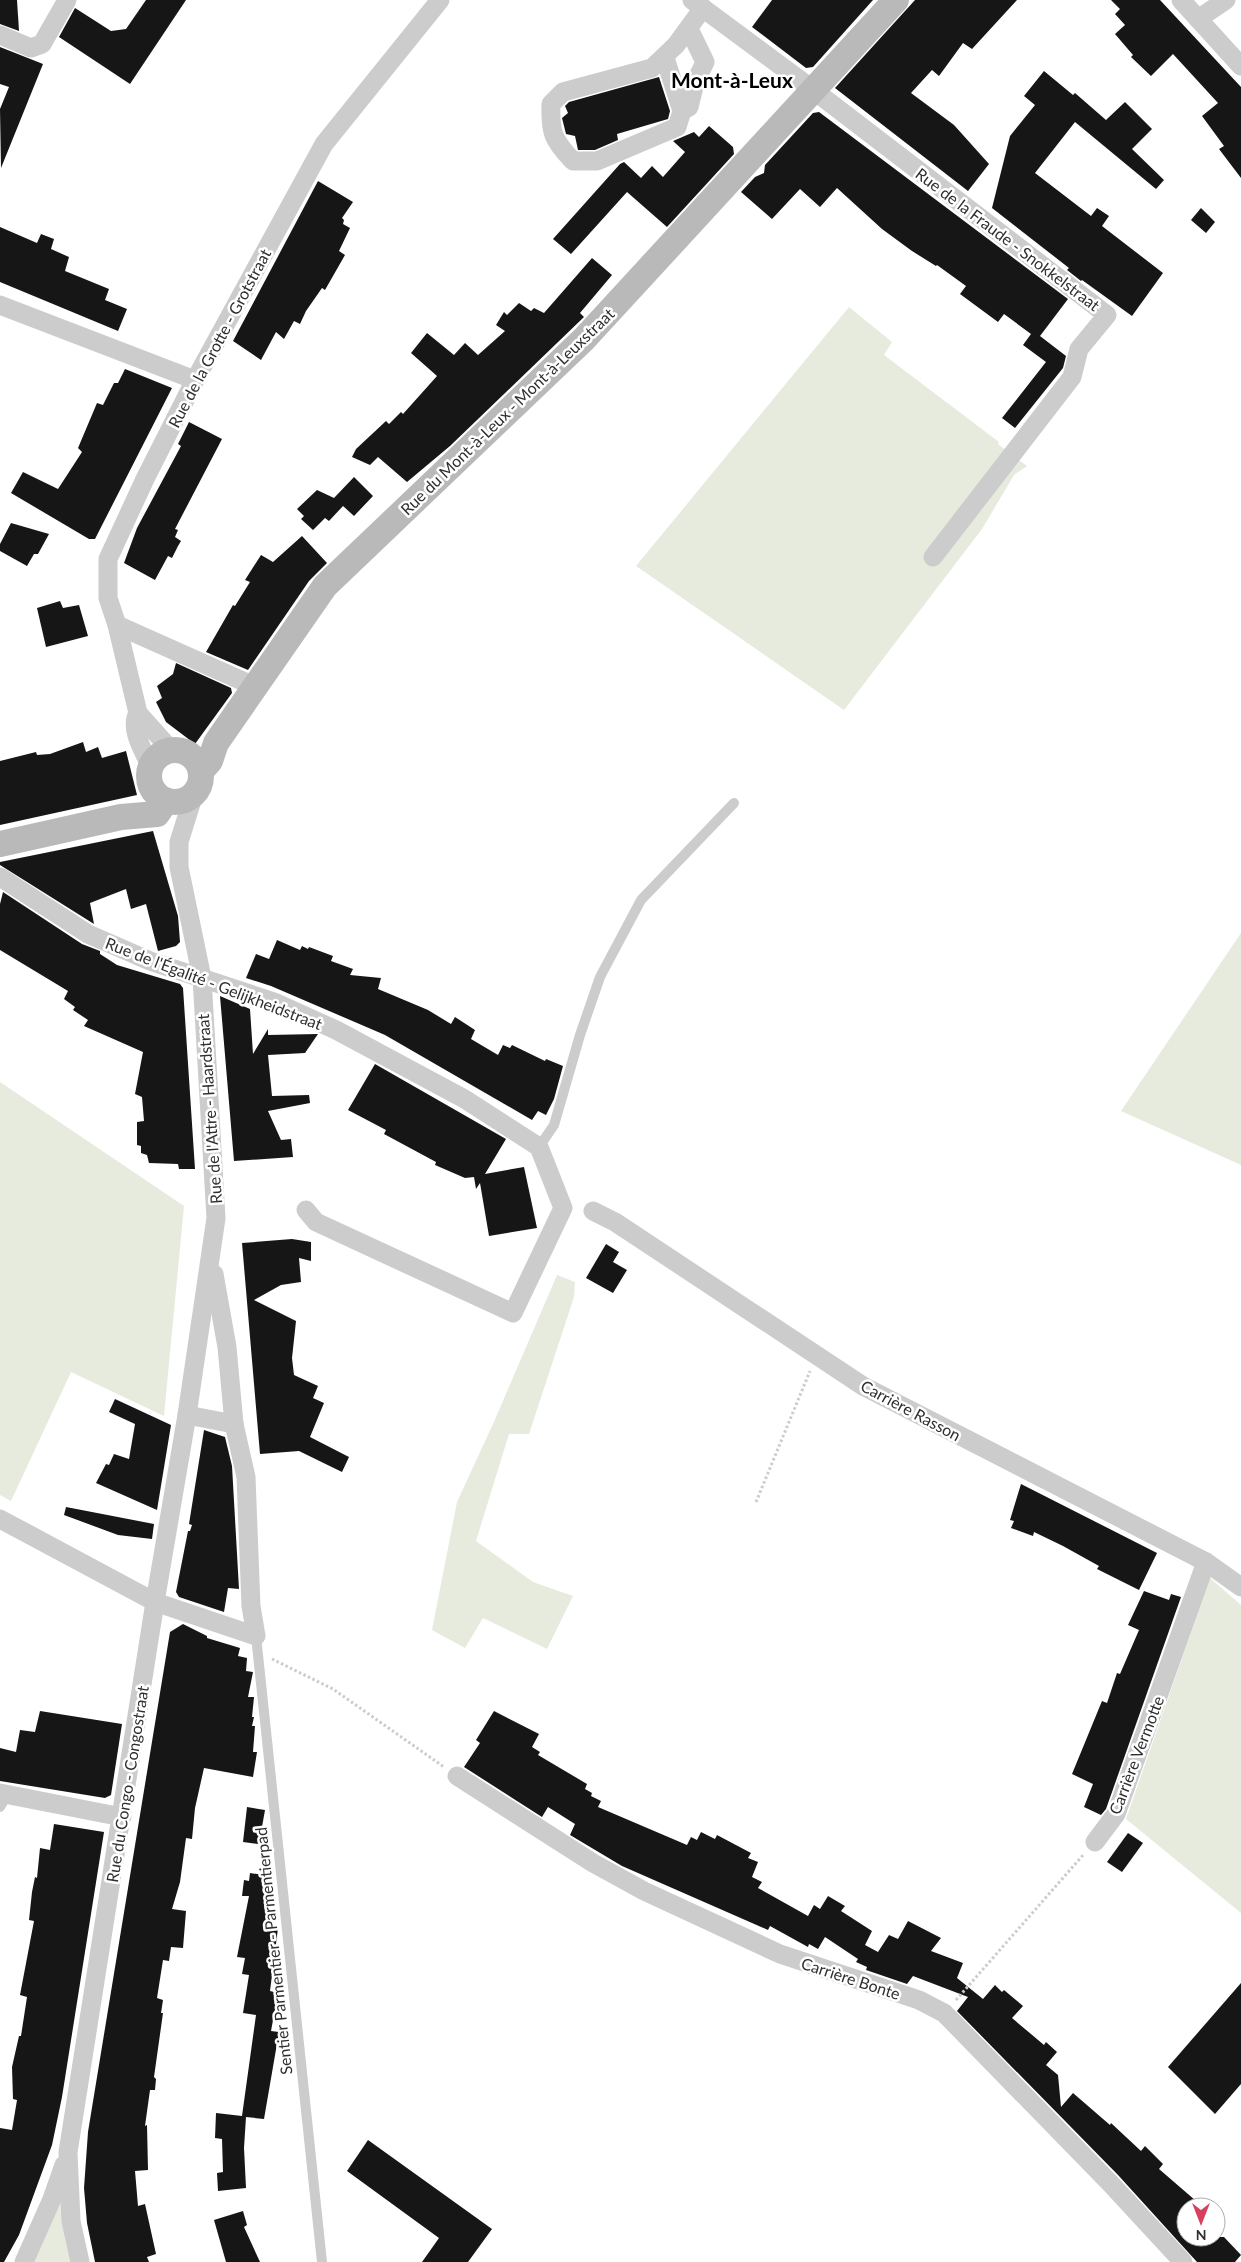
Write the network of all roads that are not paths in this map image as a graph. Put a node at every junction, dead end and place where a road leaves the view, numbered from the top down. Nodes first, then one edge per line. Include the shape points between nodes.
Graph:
1 (67, 0) edge
2 (440, 0) edge
3 (896, 0) edge
4 (1181, 0) edge
5 (1226, 0) edge
6 (698, 4) edge
7 (1198, 19) junction
8 (689, 30) junction
9 (0, 35) edge
10 (665, 58) junction
11 (1241, 66) edge
12 (812, 89) junction
13 (682, 111) junction
14 (0, 305) edge
15 (195, 380) junction
16 (933, 557) dead end
17 (118, 625) junction
18 (256, 687) junction
19 (138, 713) junction
20 (189, 768) junction
21 (160, 790) junction
22 (734, 803) dead end
23 (179, 842) junction
24 (0, 844) edge
25 (0, 877) edge
26 (202, 978) junction
27 (539, 1147) junction
28 (306, 1210) dead end
29 (593, 1211) dead end
30 (212, 1258) junction
31 (187, 1415) junction
32 (234, 1424) junction
33 (0, 1519) edge
34 (1206, 1562) junction
35 (1241, 1587) edge
36 (155, 1602) junction
37 (256, 1644) junction
38 (457, 1776) road end
39 (3, 1798) edge
40 (122, 1817) junction
41 (1095, 1842) road end
42 (68, 2152) junction
43 (24, 2262) edge
44 (80, 2262) edge
45 (322, 2262) edge
46 (1183, 2262) edge

1 - 9 street via 42,44 31,48
2 - 15 street, Rue de la Grotte - Grotstraat via 324,144
3 - 12 main road, Rue du Mont-à-Leux - Mont-à-Leuxstraat
4 - 7 street
5 - 7 street
6 - 8 street
6 - 12 street
7 - 11 street
8 - 10 street
8 - 13 street via 705,62 689,107
10 - 13 street
10 - 13 street via 652,68 563,92 551,104 550,123 557,144 573,161 597,161 676,127
12 - 16 street, Rue de la Fraude - Snokkelstraat via 1107,315 1079,349 1072,377
12 - 18 main road, Rue du Mont-à-Leux - Mont-à-Leuxstraat via 584,339 325,586
14 - 15 street
15 - 17 street, Rue de la Grotte - Grotstraat via 108,560 108,598
17 - 18 street
17 - 19 street, Rue de la Grotte - Grotstraat
18 - 20 main road, Rue du Mont-à-Leux - Mont-à-Leuxstraat via 216,744 210,760
19 - 20 street, Rue de la Grotte - Grotstraat
19 - 21 street, Rue de la Grotte - Grotstraat via 137,737
20 - 21 main road, Rue du Mont-à-Leux - Mont-à-Leuxstraat via 182,801
20 - 21 main road, Rue du Mont-à-Leux - Mont-à-Leuxstraat via 160,755
20 - 23 street, Rue de l'Attre - Haardstraat
21 - 23 street, Rue de l'Attre - Haardstraat
21 - 24 main road, Rue du Mont-à-Leux - Mont-à-Leuxstraat via 121,817
22 - 27 lane via 641,900 600,977 554,1125
23 - 26 street, Rue de l'Attre - Haardstraat via 179,867
25 - 26 street, Rue de l'Égalité - Gelijkheidstraat via 88,934 150,961
26 - 27 street, Rue de l'Égalité - Gelijkheidstraat via 274,1002 336,1030 463,1098
26 - 30 street, Rue de l'Attre - Haardstraat via 216,1218
27 - 28 street via 563,1208 512,1313 316,1222
29 - 34 street, Carrière Rasson via 863,1386
30 - 31 street, Rue de l'Attre - Haardstraat
30 - 32 street, Rue de l'Attre - Haardstraat via 227,1347
31 - 32 street
31 - 36 street, Rue du Congo - Congostraat
32 - 37 street, Rue de l'Attre - Haardstraat via 246,1477 251,1606
33 - 36 street
34 - 35 street, Carrière Rasson
34 - 41 street, Carrière Vermotte via 1116,1814
36 - 37 street
36 - 40 street, Rue du Congo - Congostraat
37 - 45 lane, Sentier Parmentier - Parmentierpad
38 - 46 street, Carrière Bonte via 593,1863 644,1891 780,1954 919,2000 944,2013
39 - 40 street
40 - 42 street, Rue du Congo - Congostraat
42 - 43 street, Rue du Congo - Congostraat via 52,2199
42 - 44 street, Rue du Congo - Congostraat via 71,2221

